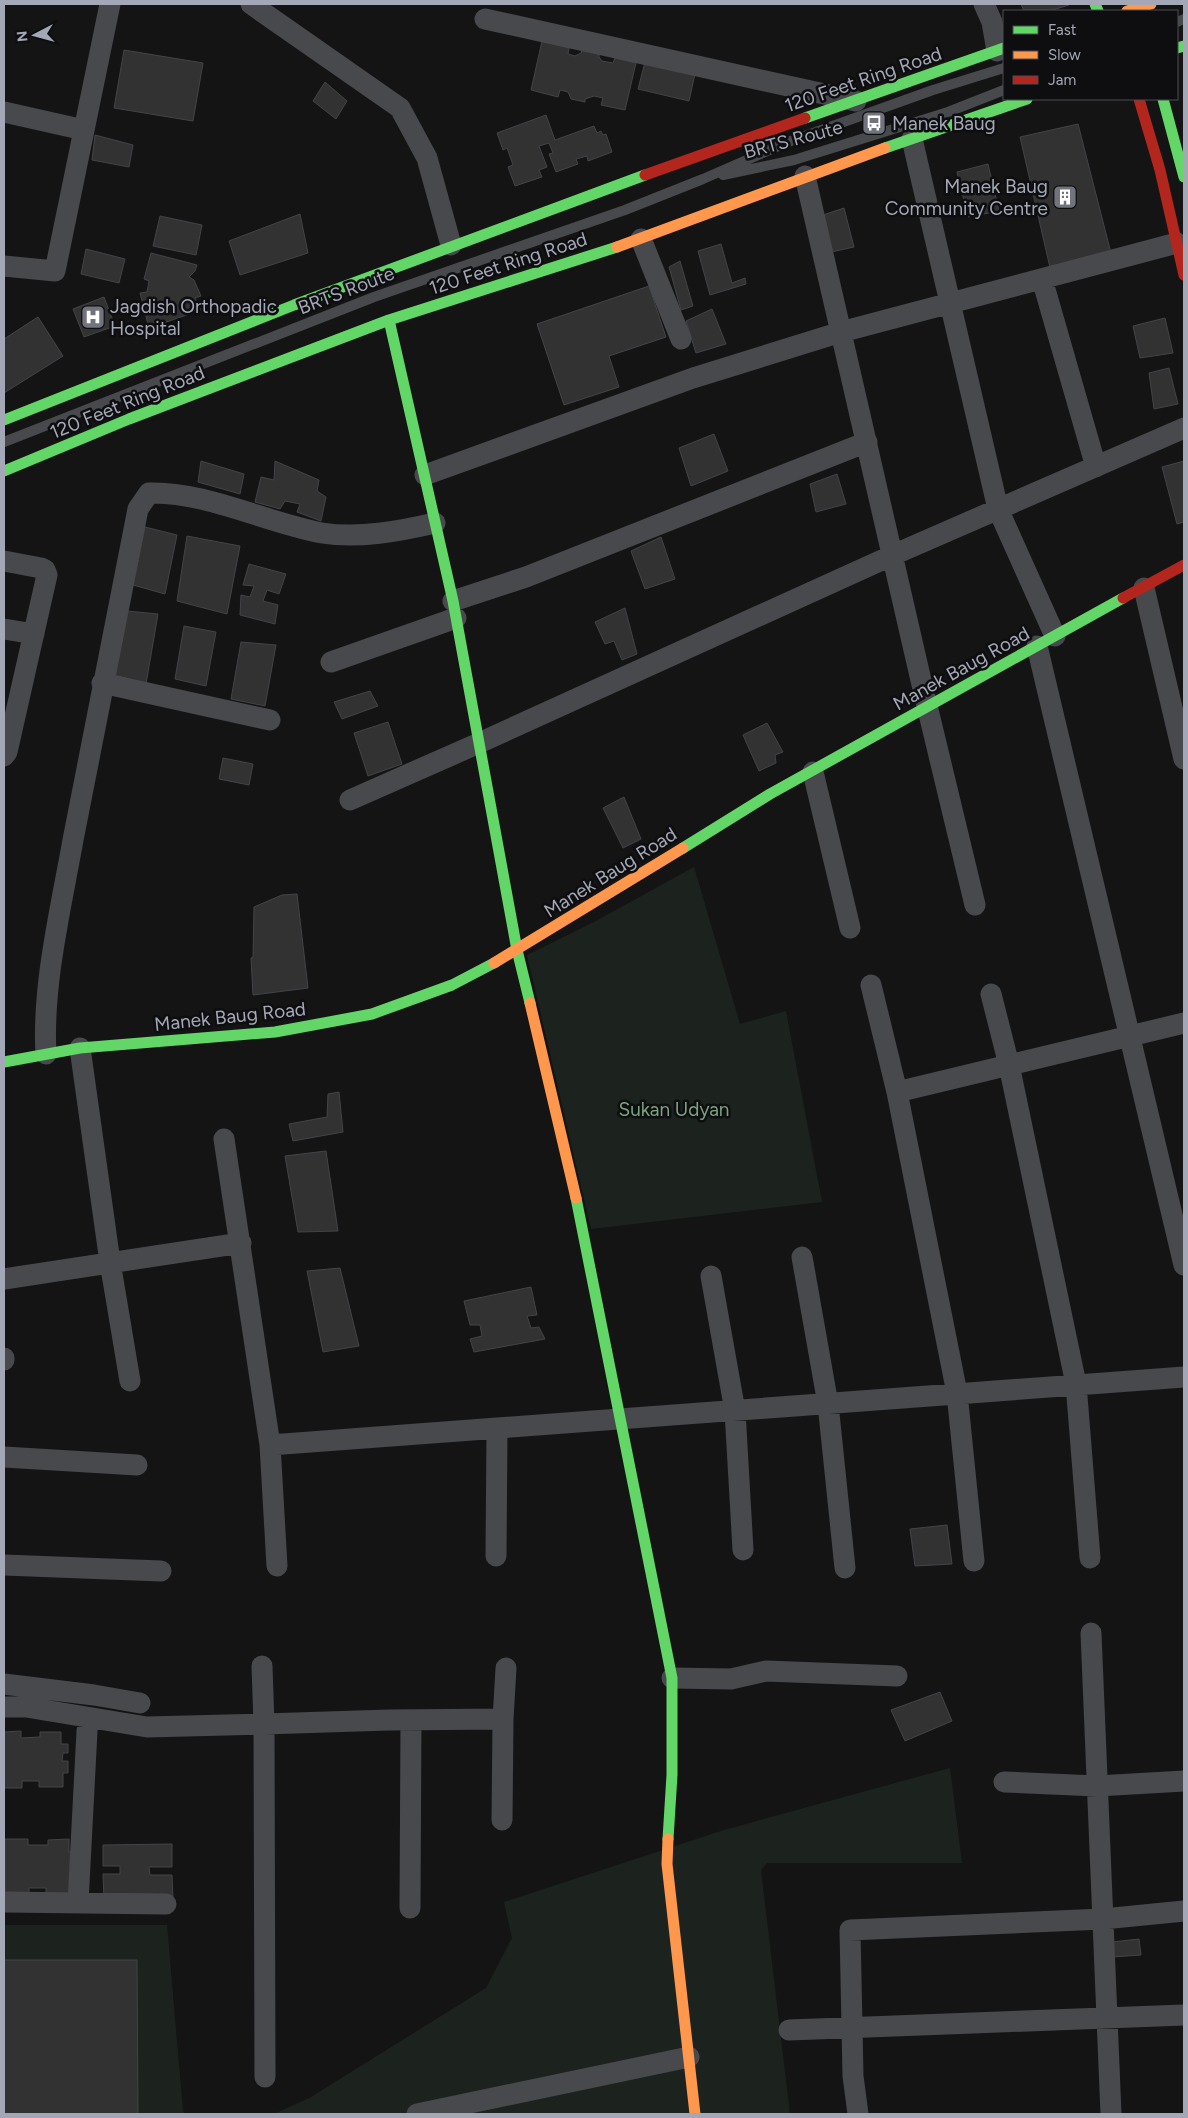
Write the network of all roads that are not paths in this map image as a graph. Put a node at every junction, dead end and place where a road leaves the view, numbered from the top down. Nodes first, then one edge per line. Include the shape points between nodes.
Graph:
1 (110, 4) edge
2 (251, 4) edge
3 (984, 4) edge
4 (1151, 4) edge
5 (1129, 10) edge
6 (485, 19) dead end
7 (1002, 56) edge
8 (1003, 90) edge
9 (1024, 100) edge
10 (1140, 100) edge
11 (1163, 100) edge
12 (856, 101) junction
13 (4, 112) edge
14 (84, 130) junction
15 (912, 140) junction
16 (1184, 174) edge
17 (805, 176) junction
18 (704, 179) junction
19 (641, 239) junction
20 (1177, 243) junction
21 (451, 245) junction
22 (4, 266) edge
23 (1184, 274) edge
24 (1042, 279) junction
25 (950, 303) junction
26 (389, 320) junction
27 (841, 332) junction
28 (681, 339) dead end
29 (4, 420) edge
30 (1184, 428) edge
31 (4, 442) edge
32 (867, 442) junction
33 (1096, 467) junction
34 (4, 471) edge
35 (424, 475) junction
36 (998, 509) junction
37 (435, 523) junction
38 (893, 556) junction
39 (4, 561) edge
40 (1184, 565) edge
41 (1144, 588) junction
42 (454, 610) junction
43 (4, 629) edge
44 (34, 634) junction
45 (1056, 636) junction
46 (1037, 646) junction
47 (331, 662) dead end
48 (102, 684) junction
49 (12, 695) edge
50 (927, 706) junction
51 (270, 720) dead end
52 (480, 743) junction
53 (4, 756) edge
54 (1184, 759) edge
55 (812, 772) junction
56 (350, 800) dead end
57 (976, 905) dead end
58 (850, 928) dead end
59 (517, 950) junction
60 (872, 985) dead end
61 (991, 994) dead end
62 (1184, 1023) edge
63 (1130, 1036) junction
64 (80, 1048) junction
65 (46, 1054) junction
66 (4, 1062) edge
67 (1009, 1065) junction
68 (897, 1092) junction
69 (224, 1139) dead end
70 (241, 1243) junction
71 (802, 1257) dead end
72 (110, 1262) junction
73 (1184, 1265) edge
74 (711, 1276) dead end
75 (4, 1279) edge
76 (1184, 1377) edge
77 (130, 1382) dead end
78 (1076, 1384) junction
79 (957, 1393) junction
80 (828, 1404) junction
81 (736, 1411) junction
82 (620, 1420) junction
83 (497, 1430) junction
84 (270, 1445) junction
85 (4, 1457) edge
86 (136, 1465) dead end
87 (743, 1550) dead end
88 (496, 1556) dead end
89 (1090, 1558) dead end
90 (974, 1560) dead end
91 (4, 1565) edge
92 (277, 1566) dead end
93 (845, 1568) dead end
94 (160, 1571) dead end
95 (1091, 1633) dead end
96 (262, 1666) dead end
97 (506, 1668) dead end
98 (897, 1676) dead end
99 (672, 1678) junction
100 (4, 1684) edge
101 (140, 1703) dead end
102 (4, 1707) edge
103 (502, 1719) junction
104 (411, 1720) junction
105 (264, 1724) junction
106 (88, 1731) dead end
107 (1184, 1781) edge
108 (1004, 1782) dead end
109 (1098, 1786) junction
110 (502, 1820) dead end
111 (4, 1902) edge
112 (78, 1903) junction
113 (166, 1904) dead end
114 (410, 1908) dead end
115 (1184, 1910) edge
116 (1103, 1918) junction
117 (1184, 2015) edge
118 (1107, 2018) junction
119 (851, 2028) junction
120 (789, 2030) dead end
121 (689, 2057) junction
122 (265, 2076) dead end
123 (417, 2114) edge
124 (695, 2114) edge
125 (858, 2114) edge
126 (1111, 2114) edge

1 - 14 street
2 - 21 street via 400,108 427,158
3 - 7 street
4 - 5 street
6 - 12 street
7 - 12 street, 120 Feet Ring Road
7 - 18 lane, BRTS Route via 933,90 788,142
8 - 18 lane, BRTS Route via 948,112 794,160
9 - 15 street, 120 Feet Ring Road
10 - 20 street
11 - 16 street
12 - 21 street, 120 Feet Ring Road
13 - 14 street
14 - 22 street via 55,271
15 - 17 street, 120 Feet Ring Road
15 - 25 street
17 - 19 street, 120 Feet Ring Road
17 - 27 street
18 - 31 lane, BRTS Route via 384,294
19 - 26 street, 120 Feet Ring Road
19 - 28 street
20 - 23 street
20 - 24 street
21 - 29 street, 120 Feet Ring Road
24 - 25 street
24 - 33 street
25 - 27 street
25 - 36 street
26 - 34 street, 120 Feet Ring Road via 129,419
26 - 35 street
27 - 32 street
27 - 35 street via 693,378
30 - 33 street
32 - 38 street
32 - 42 street via 526,577
33 - 36 street
35 - 37 street
36 - 38 street
36 - 45 street
37 - 42 street
37 - 48 street via 366,534 324,533 202,500 163,492 149,493 138,509
38 - 50 street
38 - 52 street
39 - 44 street via 45,570 47,575
40 - 41 street, Manek Baug Road
41 - 45 street, Manek Baug Road
41 - 54 street
42 - 47 street
42 - 52 street
43 - 44 street
44 - 49 street
45 - 46 street, Manek Baug Road
46 - 50 street, Manek Baug Road
46 - 63 street
48 - 51 street
48 - 65 street via 60,912 46,1007
49 - 53 street
50 - 55 street, Manek Baug Road
50 - 57 street
52 - 56 street
52 - 59 street
55 - 58 street
55 - 59 street, Manek Baug Road via 770,794
59 - 64 street, Manek Baug Road via 452,985 372,1014 275,1032
59 - 82 street via 571,1172
60 - 68 street
61 - 67 street
62 - 63 street
63 - 67 street
63 - 73 street
64 - 65 street, Manek Baug Road
64 - 72 street
65 - 66 street, Manek Baug Road
67 - 68 street
67 - 78 street
68 - 79 street
69 - 70 street
70 - 72 street
70 - 84 street
71 - 80 street
72 - 75 street
72 - 77 street
74 - 81 street
76 - 78 street
78 - 79 street
78 - 89 street
79 - 80 street
79 - 90 street
80 - 81 street
80 - 93 street
81 - 82 street
81 - 87 street
82 - 83 street
82 - 99 street
83 - 84 street
83 - 88 street
84 - 92 street
85 - 86 street
91 - 94 street
95 - 109 street
96 - 105 street
97 - 103 street
98 - 99 street via 766,1672 731,1679
99 - 121 street via 672,1775 667,1864
100 - 101 street
102 - 105 street via 26,1706 69,1712 147,1727
103 - 104 street
103 - 110 street
104 - 105 street
104 - 114 street
105 - 122 street
106 - 112 street
107 - 109 street
108 - 109 street
109 - 116 street
111 - 112 street
112 - 113 street
115 - 116 street
116 - 118 street
116 - 119 street via 850,1930
117 - 118 street
118 - 119 street
118 - 126 street
119 - 120 street
119 - 125 street
121 - 123 street
121 - 124 street

